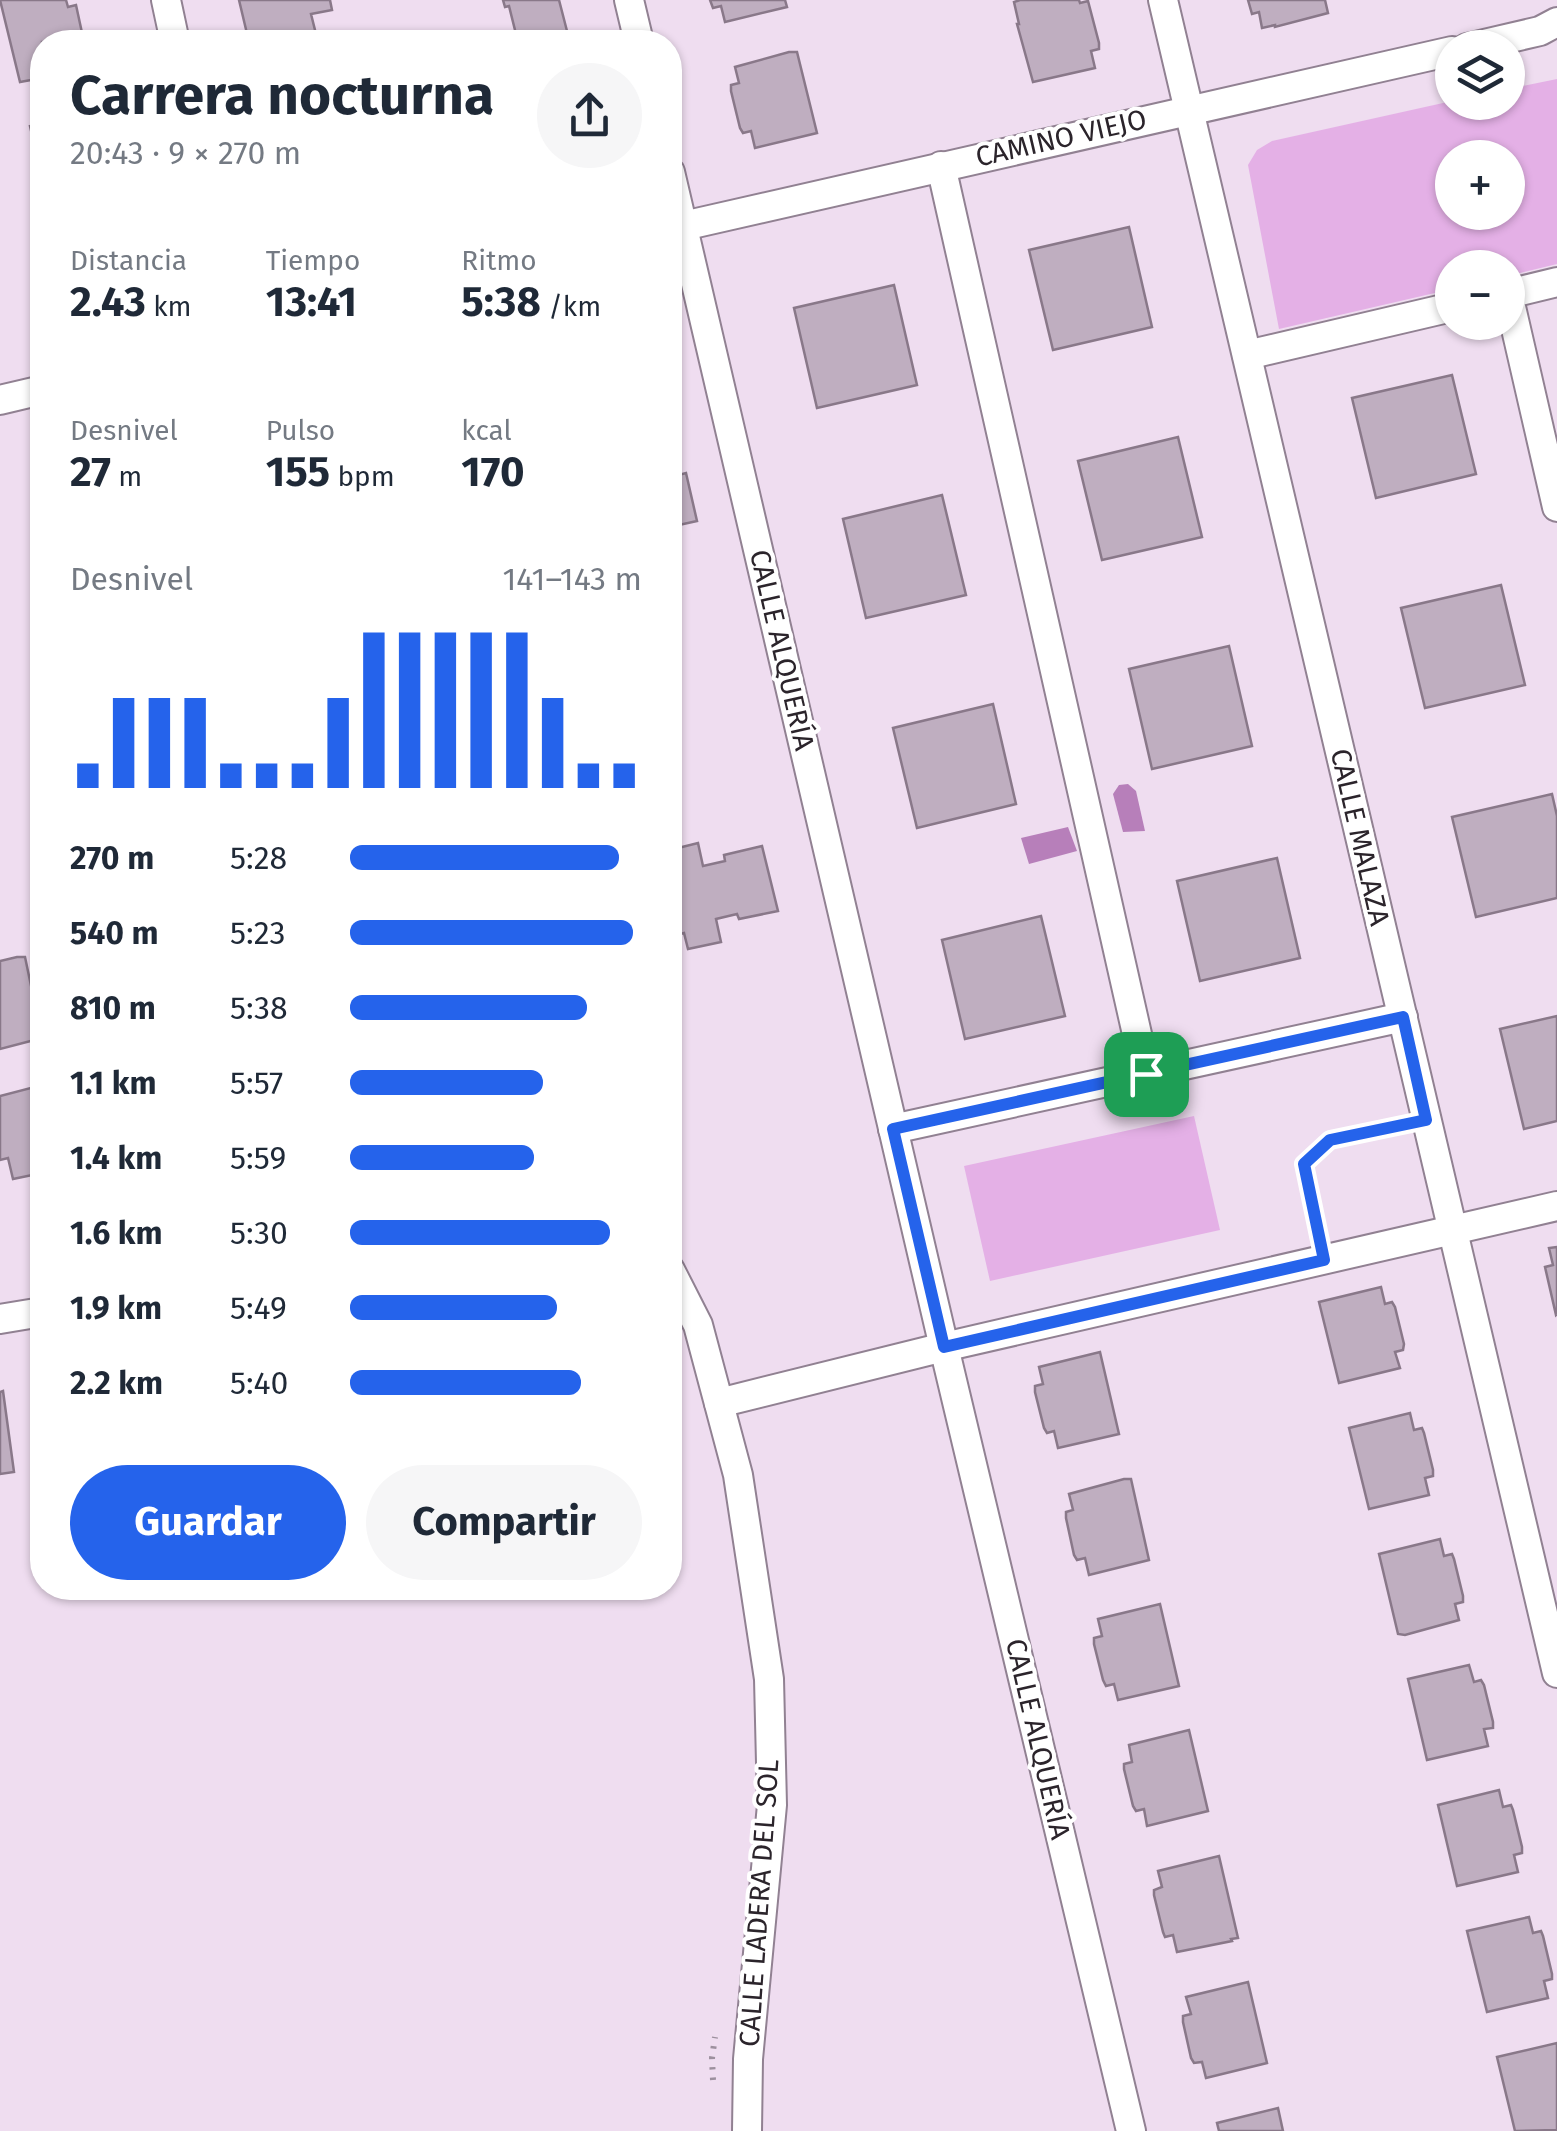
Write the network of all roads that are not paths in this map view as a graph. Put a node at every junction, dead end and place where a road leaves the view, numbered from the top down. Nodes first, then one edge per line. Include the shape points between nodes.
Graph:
1 (166, 0) edge
2 (629, 0) edge
3 (1163, 0) edge
4 (1551, 29) edge
5 (173, 30) edge
6 (636, 30) edge
7 (1525, 35) edge
8 (1435, 55) edge
9 (1189, 109) junction
10 (941, 166) junction
11 (682, 226) edge
12 (682, 252) edge
13 (1557, 282) edge
14 (1525, 290) edge
15 (1435, 311) edge
16 (1519, 340) edge
17 (1247, 356) junction
18 (30, 393) edge
19 (0, 400) edge
20 (1557, 507) edge
21 (1403, 1017) junction
22 (1146, 1074) junction
23 (893, 1129) junction
24 (1557, 1206) edge
25 (1453, 1231) junction
26 (682, 1294) edge
27 (30, 1314) edge
28 (0, 1320) edge
29 (944, 1347) junction
30 (719, 1403) junction
31 (1557, 1673) edge
32 (746, 2131) edge
33 (1131, 2131) edge

1 - 5 street
2 - 6 street
3 - 9 street, CALLE MALAZA
4 - 7 street
8 - 9 street, CAMINO VIEJO
9 - 10 street, CAMINO VIEJO
9 - 17 street, CALLE MALAZA
10 - 11 street, CAMINO VIEJO
10 - 22 street
12 - 23 street, CALLE ALQUERÍA
13 - 14 street
15 - 17 street
16 - 20 street
17 - 21 street, CALLE MALAZA
18 - 19 street
21 - 22 street
21 - 25 street, CALLE MALAZA
22 - 23 street
23 - 29 street, CALLE ALQUERÍA
24 - 25 street
25 - 29 street
25 - 31 street, CALLE MALAZA
26 - 30 street, CALLE LADERA DEL SOL
27 - 28 street
29 - 30 street
29 - 33 street, CALLE ALQUERÍA
30 - 32 street, CALLE LADERA DEL SOL via 738,1475 770,1679 772,1805

